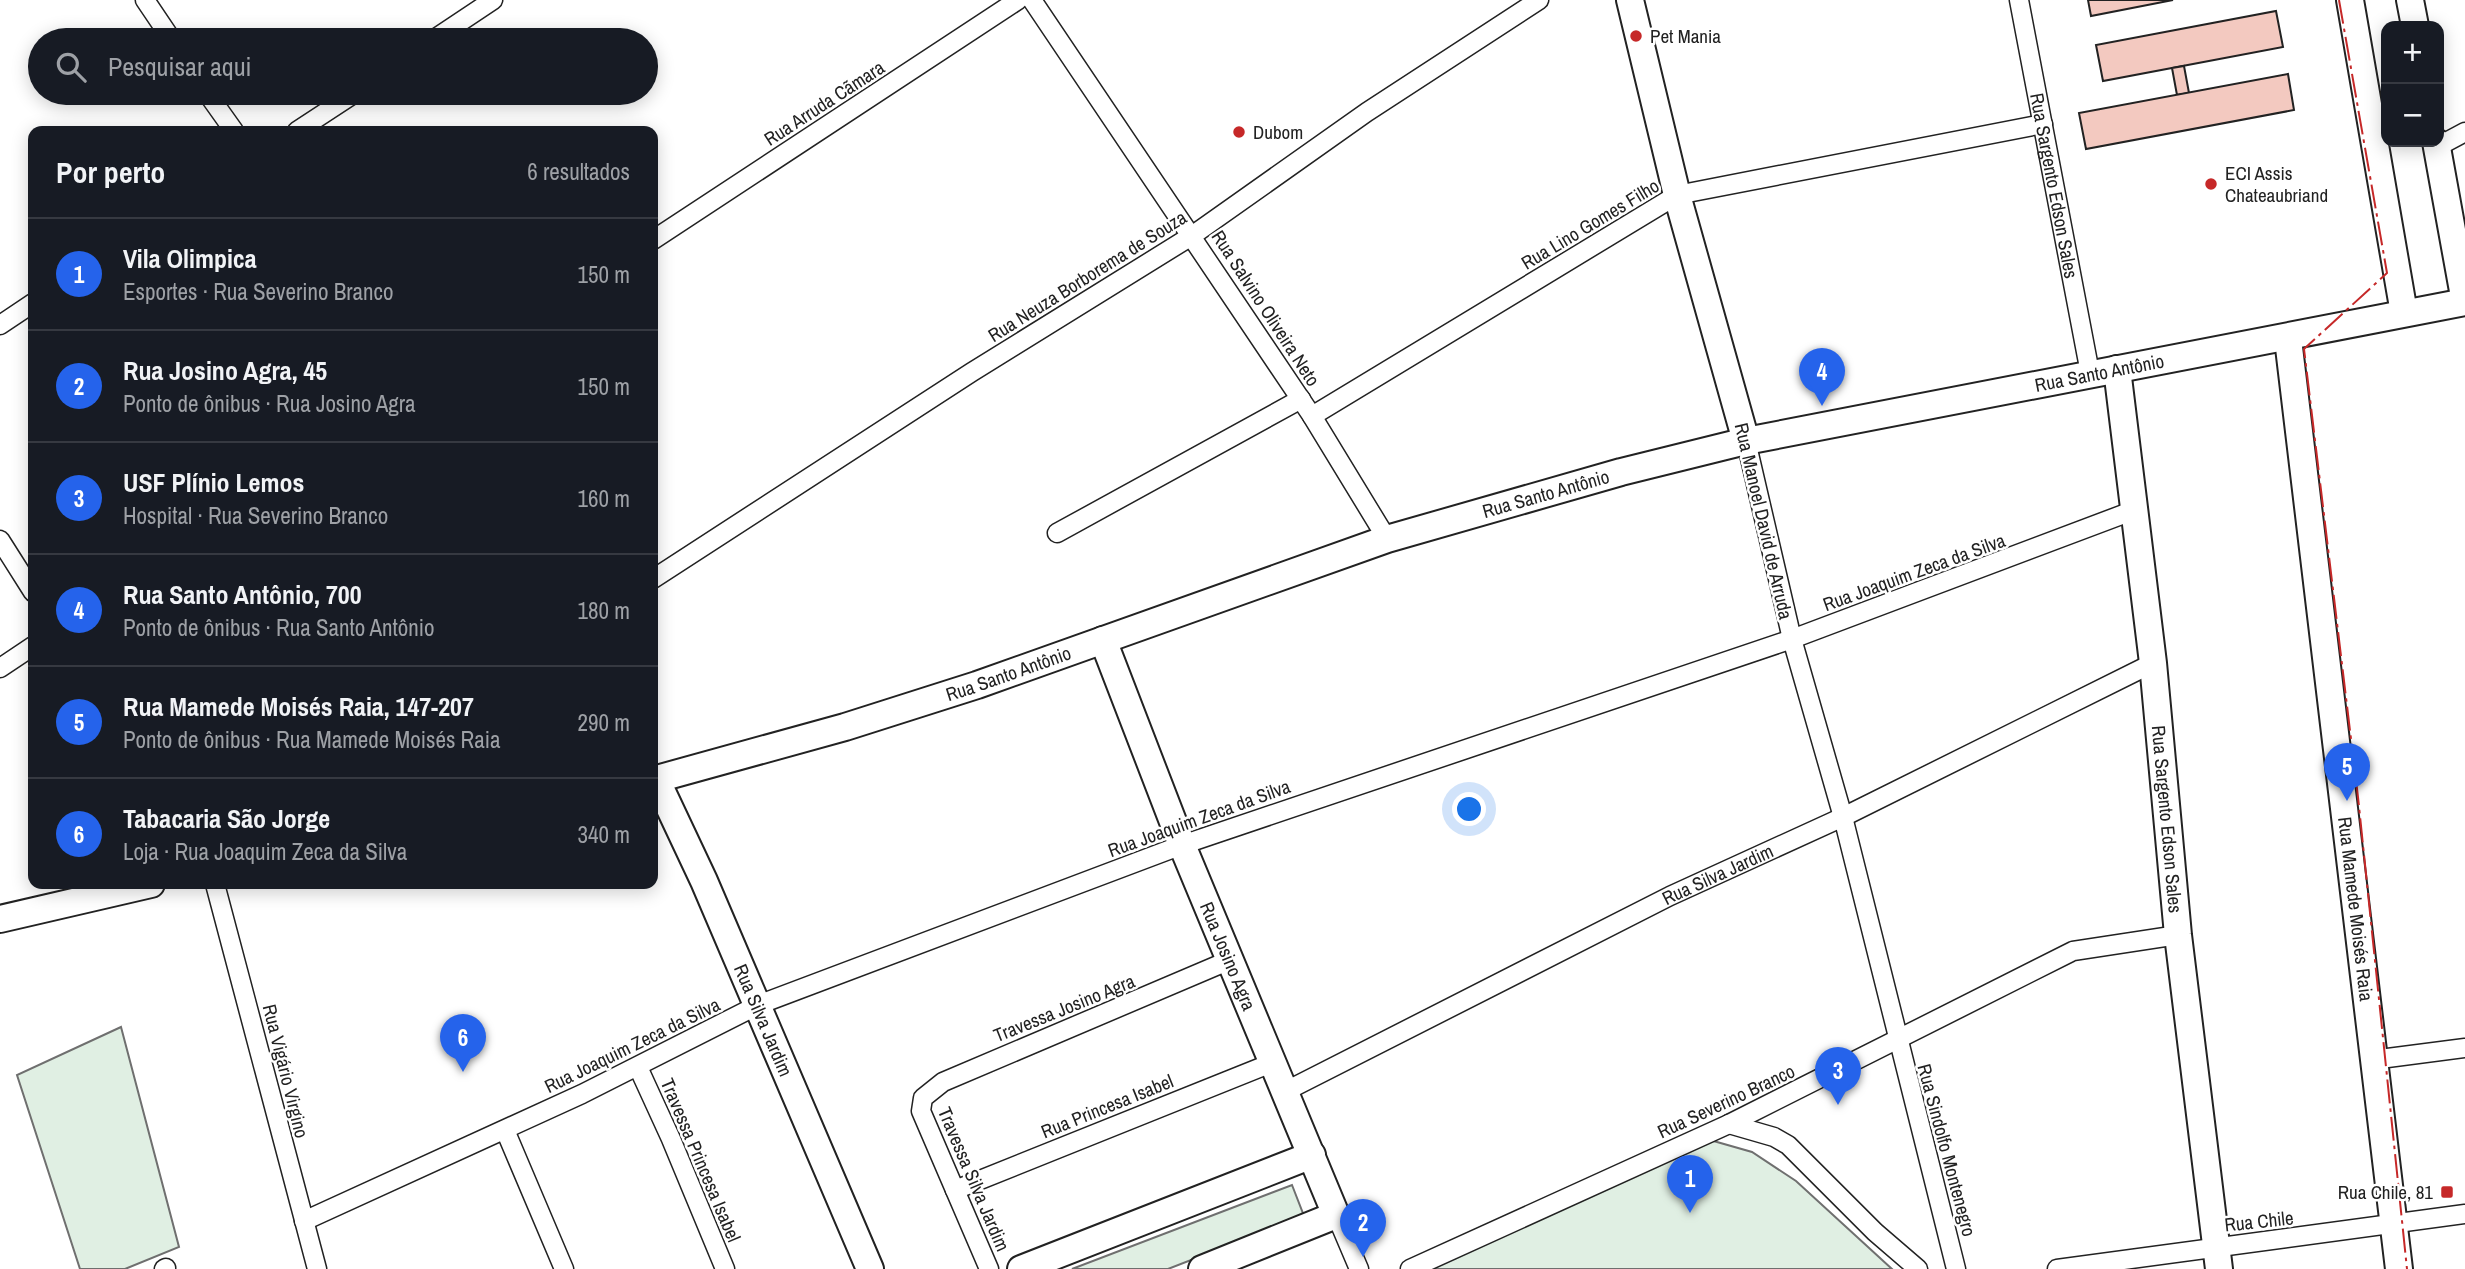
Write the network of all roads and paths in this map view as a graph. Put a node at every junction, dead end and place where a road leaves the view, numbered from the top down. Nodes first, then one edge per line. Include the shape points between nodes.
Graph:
1 (145, 0) edge
2 (493, 0) edge
3 (1018, 0) edge
4 (1032, 0) edge
5 (1539, 0) edge
6 (1630, 0) edge
7 (2019, 0) edge
8 (2350, 0) edge
9 (2410, 0) edge
10 (2414, 21) edge
11 (164, 28) edge
12 (451, 28) edge
13 (216, 105) edge
14 (337, 105) edge
15 (2043, 124) junction
16 (230, 126) edge
17 (305, 126) edge
18 (2465, 132) edge
19 (2444, 141) edge
20 (2436, 147) edge
21 (1677, 195) junction
22 (1193, 235) junction
23 (658, 237) edge
24 (2465, 302) edge
25 (28, 306) edge
26 (2404, 313) junction
27 (0, 325) edge
28 (2288, 339) junction
29 (2117, 369) junction
30 (2090, 373) junction
31 (1301, 399) junction
32 (1312, 416) junction
33 (1746, 441) junction
34 (2132, 511) junction
35 (1057, 533) dead end
36 (1387, 539) junction
37 (0, 540) edge
38 (658, 576) edge
39 (28, 584) edge
40 (1792, 639) junction
41 (1103, 640) junction
42 (28, 649) edge
43 (2153, 663) junction
44 (0, 668) edge
45 (658, 777) edge
46 (658, 787) edge
47 (1843, 817) junction
48 (1182, 845) junction
49 (129, 889) edge
50 (216, 889) edge
51 (0, 919) edge
52 (2178, 935) junction
53 (1230, 960) junction
54 (758, 1005) junction
55 (1897, 1042) junction
56 (2465, 1048) edge
57 (2372, 1060) junction
58 (1274, 1062) junction
59 (638, 1067) junction
60 (1286, 1090) junction
61 (921, 1104) joint
62 (1729, 1124) junction
63 (505, 1130) junction
64 (1312, 1155) junction
65 (956, 1190) junction
66 (2465, 1214) edge
67 (1336, 1215) junction
68 (304, 1221) junction
69 (2395, 1224) junction
70 (2217, 1258) edge
71 (317, 1269) edge
72 (564, 1269) edge
73 (724, 1269) edge
74 (870, 1269) edge
75 (989, 1269) edge
76 (1021, 1269) edge
77 (1202, 1269) edge
78 (1359, 1269) edge
79 (1410, 1269) edge
80 (1918, 1269) edge
81 (1956, 1269) edge
82 (2057, 1269) edge
83 (2399, 1269) edge

1 - 11 street
2 - 12 street
3 - 23 street, Rua Arruda Cãmara
4 - 22 street, Rua Salvino Oliveira Neto
5 - 22 street, Rua Neuza Borborema de Souza via 1367,112
6 - 21 main road, Rua Manoel David de Arruda
7 - 15 street, Rua Sargento Edson Sales
8 - 26 main road
9 - 10 main road
13 - 16 street
14 - 17 street
15 - 21 street, Rua Lino Gomes Filho
15 - 30 street, Rua Sargento Edson Sales
18 - 19 street
20 - 24 main road
21 - 32 street, Rua Lino Gomes Filho
21 - 33 main road, Rua Manoel David de Arruda
22 - 31 street, Rua Salvino Oliveira Neto
22 - 38 street, Rua Neuza Borborema de Souza
24 - 26 main road, Rua Santo Antônio
25 - 27 street
26 - 28 main road, Rua Santo Antônio
28 - 29 main road, Rua Santo Antônio
28 - 57 main road, Rua Mamede Moisés Raia via 2343,774
29 - 30 main road, Rua Santo Antônio
29 - 34 main road, Rua Sargento Edson Sales
30 - 33 main road, Rua Santo Antônio
31 - 32 street, Rua Salvino Oliveira Neto
31 - 35 street
32 - 36 street, Rua Salvino Oliveira Neto
33 - 36 main road, Rua Santo Antônio via 1608,475
33 - 40 street, Rua Manoel David de Arruda
34 - 40 street, Rua Joaquim Zeca da Silva
34 - 43 main road, Rua Sargento Edson Sales
36 - 41 main road, Rua Santo Antônio
37 - 39 street
40 - 47 street, Rua Manoel David de Arruda
40 - 48 street, Rua Joaquim Zeca da Silva
41 - 45 main road, Rua Santo Antônio via 859,723
41 - 48 main road, Rua Josino Agra
42 - 44 street
43 - 47 street, Rua Silva Jardim
43 - 52 main road, Rua Sargento Edson Sales
46 - 54 main road, Rua Silva Jardim
47 - 55 street, Rua Manoel David de Arruda
47 - 60 street, Rua Silva Jardim via 1670,896
48 - 53 main road, Rua Josino Agra
48 - 54 street, Rua Joaquim Zeca da Silva
49 - 51 main road
50 - 68 street, Rua Vigário Virgino
52 - 55 street, Rua Severino Branco via 2073,951
52 - 70 main road, Rua Sargento Edson Sales
53 - 58 main road, Rua Josino Agra
53 - 61 street, Travessa Josino Agra via 943,1082
54 - 59 street, Rua Joaquim Zeca da Silva
54 - 74 main road, Rua Silva Jardim
55 - 62 street, Rua Severino Branco
55 - 81 street, Rua Sindolfo Montenegro
56 - 57 street
57 - 69 main road, Rua Mamede Moisés Raia
58 - 60 main road, Rua Josino Agra
58 - 65 street, Rua Princesa Isabel
59 - 63 street, Rua Joaquim Zeca da Silva
59 - 73 street, Travessa Princesa Isabel
60 - 64 main road, Rua Josino Agra
61 - 65 street, Travessa Silva Jardim
62 - 79 street, Rua Severino Branco
62 - 80 street via 1788,1145
63 - 68 street, Rua Joaquim Zeca da Silva
63 - 72 street
64 - 67 main road, Rua Josino Agra
64 - 76 main road
65 - 75 street, Travessa Silva Jardim
66 - 69 street, Rua Chile
67 - 77 main road
67 - 78 street, Rua Josino Agra
68 - 71 street, Rua Vigário Virgino
69 - 70 street, Rua Chile
69 - 83 main road, Rua Mamede Moisés Raia
70 - 82 street, Rua Chile

